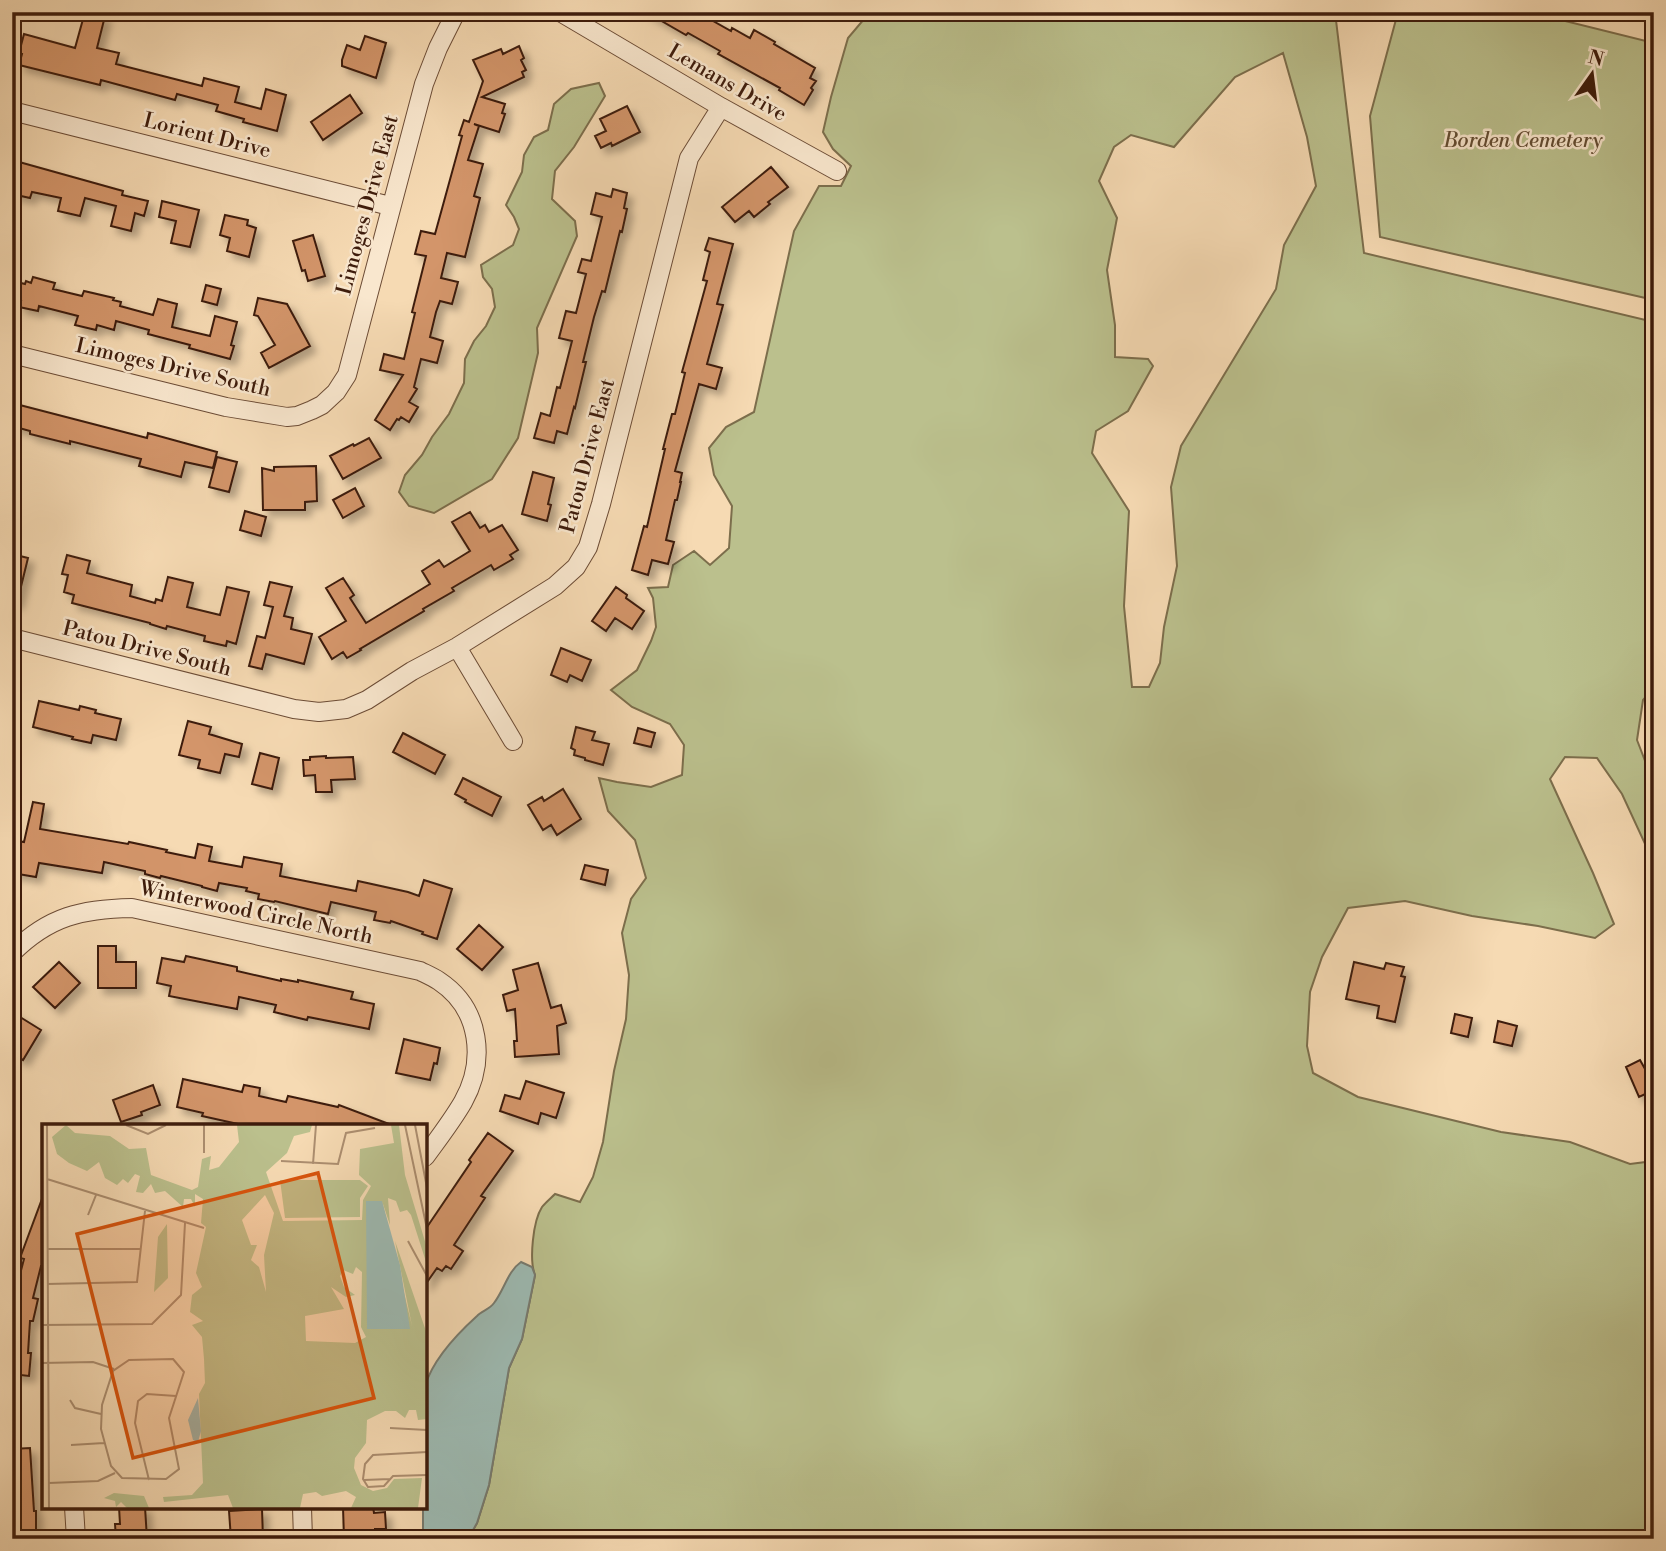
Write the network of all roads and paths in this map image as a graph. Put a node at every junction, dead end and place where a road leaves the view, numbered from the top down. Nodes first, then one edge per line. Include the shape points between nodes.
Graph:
1 (456, 12) edge
2 (560, 12) edge
3 (722, 107) junction
4 (12, 111) edge
5 (837, 171) dead end
6 (390, 206) junction
7 (12, 354) edge
8 (322, 405) joint
9 (12, 638) edge
10 (457, 647) junction
11 (271, 703) joint
12 (513, 741) dead end
13 (16, 942) edge
14 (427, 1154) edge
15 (74, 1509) edge
16 (302, 1509) edge
17 (76, 1539) edge
18 (303, 1539) edge

1 - 6 street, Limoges Drive East via 424,83
2 - 3 street, Lemans Drive
3 - 5 street, Lemans Drive
3 - 10 street, Patou Drive East via 689,158 588,547 576,568 555,586
4 - 6 street, Lorient Drive
6 - 8 street, Limoges Drive East via 347,375
7 - 8 street, Limoges Drive South via 226,407 286,417
9 - 11 street, Patou Drive South
10 - 11 street, Patou Drive East via 346,709 319,712
10 - 12 street
13 - 14 street, Winterwood Circle North via 72,915 132,908 420,971 454,993 469,1013 478,1042 474,1074 463,1102
15 - 17 street
16 - 18 street

